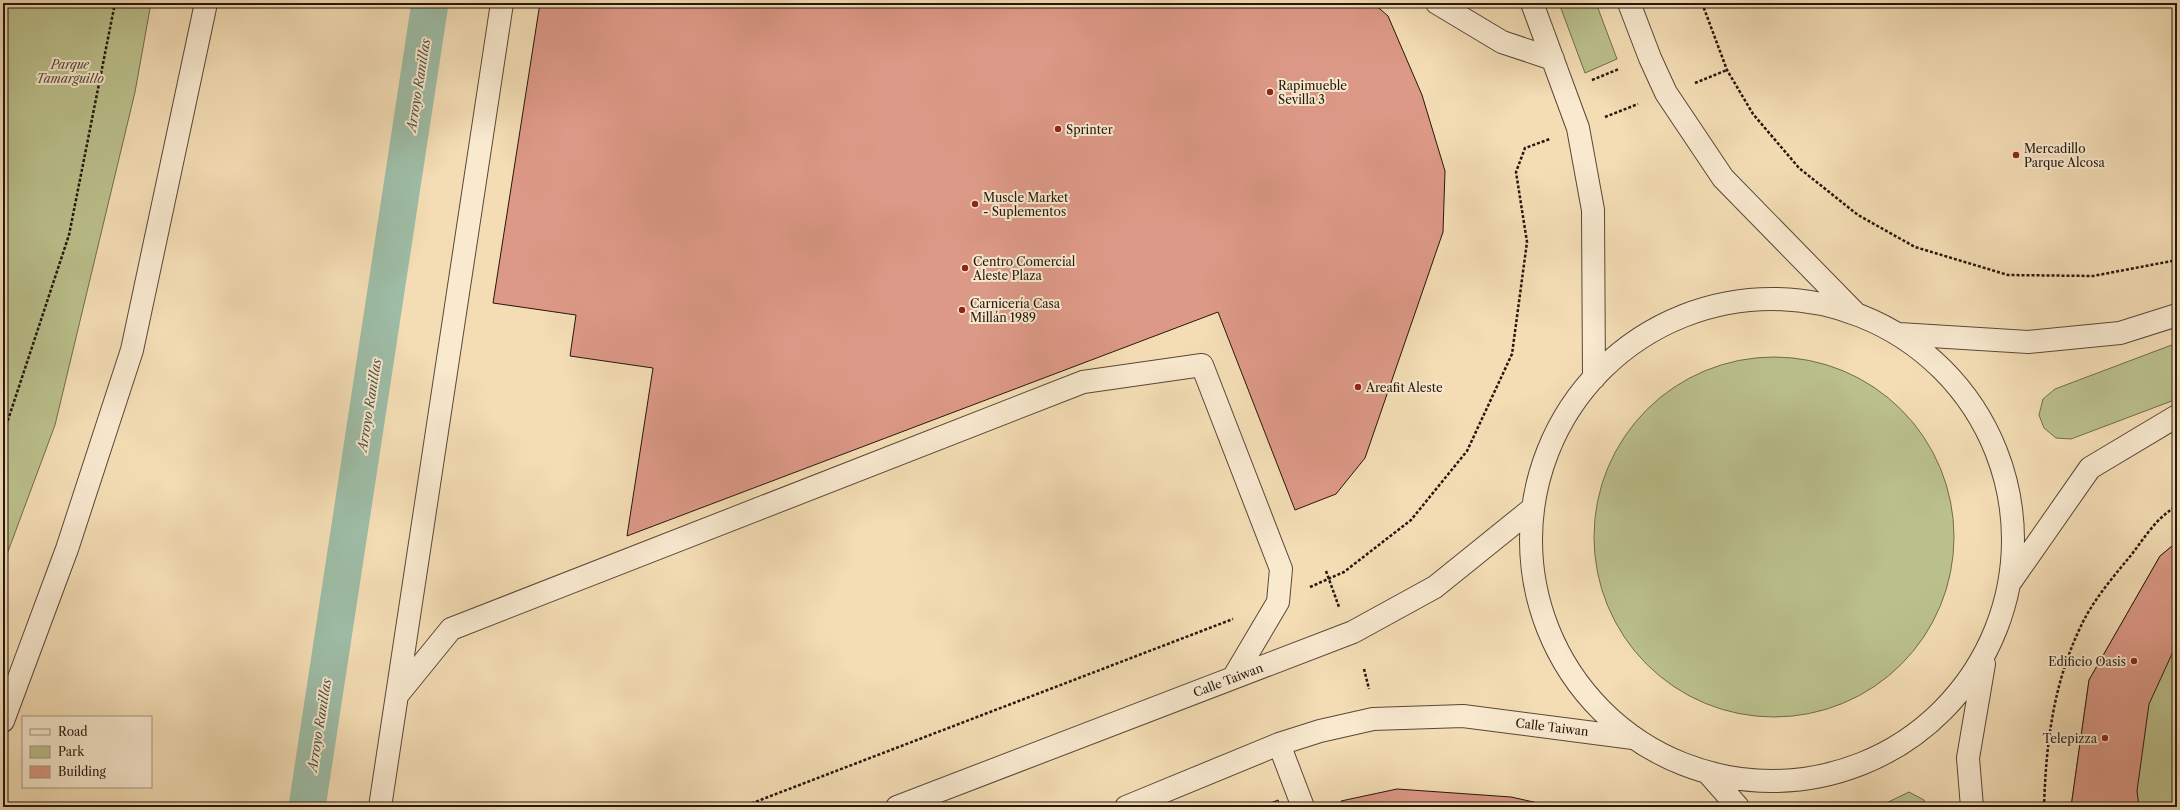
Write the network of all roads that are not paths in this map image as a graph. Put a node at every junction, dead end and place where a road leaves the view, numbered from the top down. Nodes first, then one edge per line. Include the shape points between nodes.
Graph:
1 (206, 3) edge
2 (502, 3) edge
3 (1437, 3) edge
4 (1532, 3) edge
5 (1629, 3) edge
6 (1553, 59) junction
7 (1855, 312) junction
8 (2177, 315) edge
9 (1900, 334) junction
10 (1594, 378) junction
11 (2177, 416) edge
12 (1533, 508) junction
13 (2010, 584) junction
14 (1986, 651) junction
15 (1233, 678) junction
16 (399, 693) junction
17 (3, 721) edge
18 (1633, 738) junction
19 (1279, 744) junction
20 (1708, 773) junction
21 (380, 807) edge
22 (897, 807) edge
23 (1126, 807) edge
24 (1303, 807) edge
25 (1738, 807) edge
26 (1972, 807) edge

1 - 17 street via 132,350 67,548
2 - 16 street
3 - 6 street via 1502,42
4 - 6 street
5 - 7 street via 1666,93 1723,178
6 - 10 street via 1578,128 1593,210
7 - 9 street
7 - 10 street via 1821,303 1785,298 1750,299 1715,305 1681,316 1649,332 1619,353
8 - 9 street via 2120,333 2028,342
9 - 13 street via 1929,355 1954,381 1976,410 1993,442 2005,476 2012,512 2014,547
10 - 12 street via 1576,400 1548,452
11 - 13 street via 2090,468
12 - 15 street, Calle Taiwan via 1435,587 1353,632
12 - 18 street via 1534,567 1538,595 1551,637 1572,676 1600,709
13 - 14 street via 2000,618
14 - 20 street via 1965,686 1937,717 1905,742 1868,762 1830,775 1789,782 1748,781
14 - 26 street via 1968,758
15 - 16 street via 1278,602 1281,569 1202,365 1083,382 451,629
15 - 22 street, Calle Taiwan
16 - 21 street
18 - 19 street, Calle Taiwan via 1463,716 1373,719 1320,731
18 - 20 street via 1669,759
19 - 23 street, Calle Taiwan
19 - 24 street
20 - 25 street

